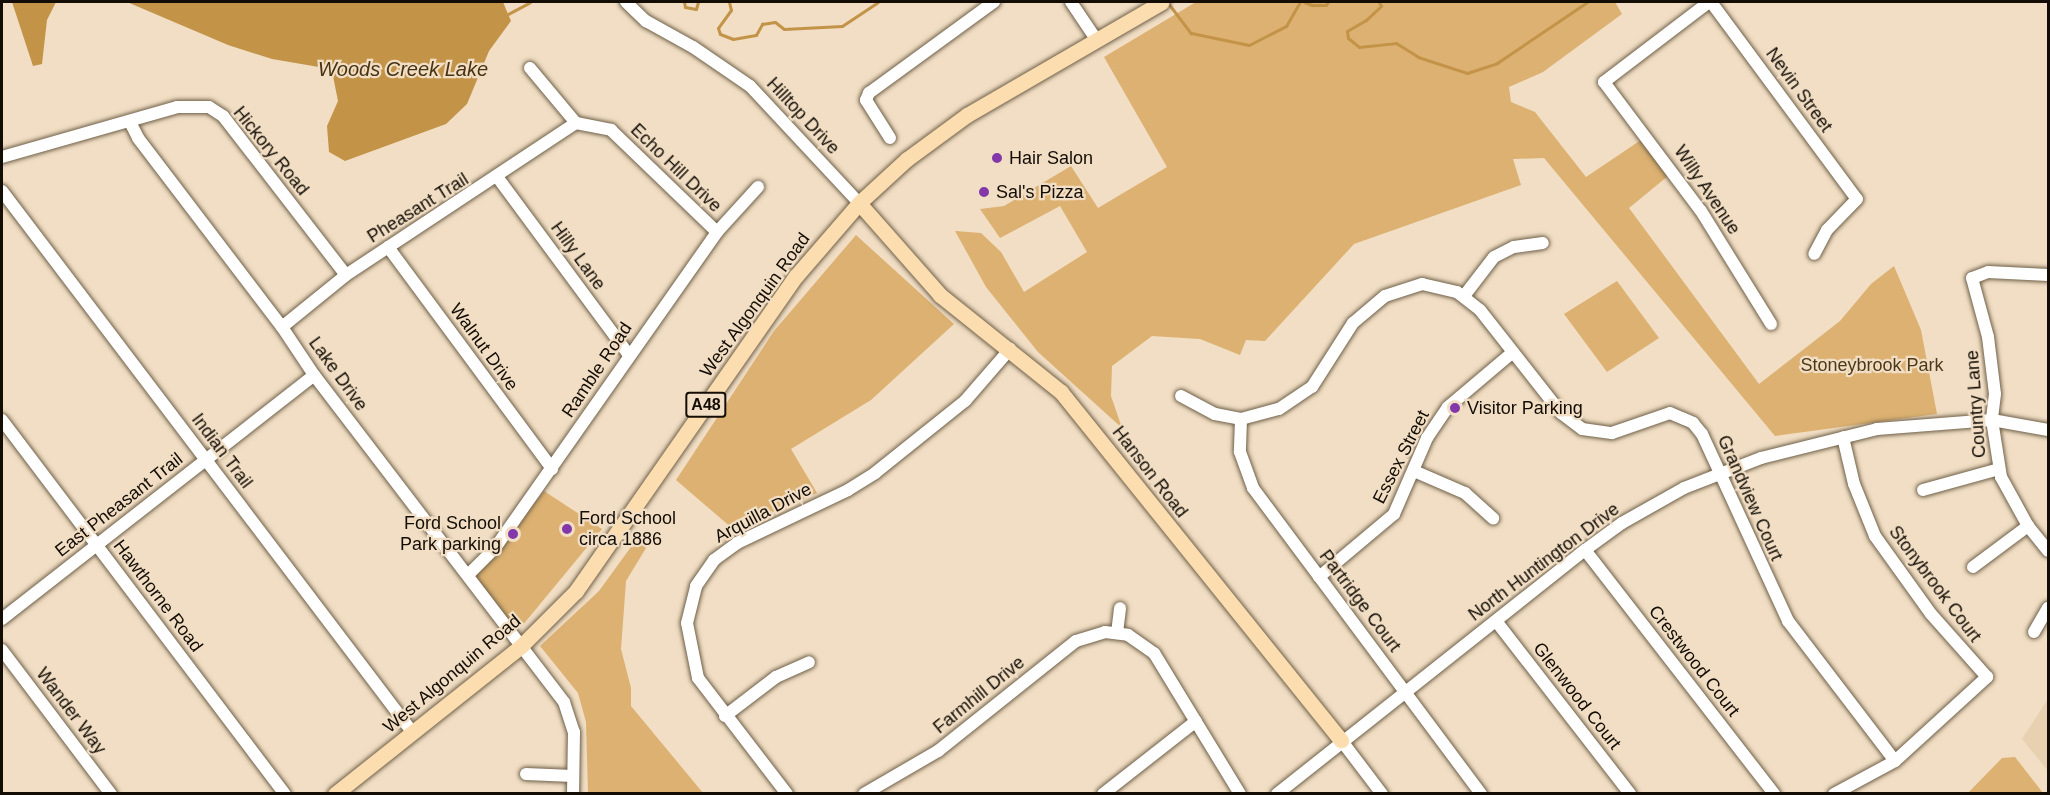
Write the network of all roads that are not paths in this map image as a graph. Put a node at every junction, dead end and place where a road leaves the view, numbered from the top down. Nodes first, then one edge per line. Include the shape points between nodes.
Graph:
1 (626, 2) edge
2 (994, 2) edge
3 (1071, 2) edge
4 (1162, 2) edge
5 (1710, 2) edge
6 (1096, 39) junction
7 (530, 68) dead end
8 (130, 122) junction
9 (576, 123) junction
10 (890, 138) dead end
11 (2, 157) edge
12 (498, 178) junction
13 (758, 186) dead end
14 (2, 191) edge
15 (859, 203) junction
16 (717, 231) junction
17 (1543, 243) dead end
18 (388, 247) junction
19 (1814, 254) dead end
20 (346, 275) junction
21 (2049, 275) edge
22 (1464, 296) junction
23 (1771, 324) dead end
24 (282, 327) junction
25 (1010, 350) junction
26 (1513, 352) junction
27 (629, 355) junction
28 (314, 375) junction
29 (1180, 396) dead end
30 (1241, 419) junction
31 (2, 420) edge
32 (1992, 420) junction
33 (2049, 430) edge
34 (1843, 437) junction
35 (206, 460) junction
36 (552, 469) junction
37 (1999, 469) junction
38 (1414, 471) junction
39 (1718, 473) junction
40 (1923, 490) dead end
41 (1493, 518) dead end
42 (2028, 526) junction
43 (2046, 543) edge
44 (97, 545) junction
45 (1585, 550) junction
46 (1973, 567) dead end
47 (468, 575) junction
48 (1319, 577) junction
49 (1120, 608) dead end
50 (2049, 608) edge
51 (2, 619) edge
52 (1496, 621) junction
53 (2034, 632) dead end
54 (1117, 633) junction
55 (522, 645) junction
56 (2, 650) edge
57 (809, 662) dead end
58 (1403, 691) junction
59 (725, 716) junction
60 (1196, 721) junction
61 (413, 733) junction
62 (1341, 740) junction
63 (1895, 761) junction
64 (526, 774) dead end
65 (573, 776) junction
66 (111, 794) edge
67 (285, 794) edge
68 (335, 794) edge
69 (573, 794) edge
70 (787, 794) edge
71 (864, 794) edge
72 (1102, 794) edge
73 (1240, 794) edge
74 (1277, 794) edge
75 (1382, 794) edge
76 (1480, 794) edge
77 (1630, 794) edge
78 (1774, 794) edge
79 (1834, 794) edge

1 - 15 street, Hilltop Drive via 646,21 750,86
2 - 10 street via 869,93 866,100
3 - 6 street
4 - 6 main road, West Algonquin Road / A48
5 - 19 street, Nevin Street via 1857,199 1827,230
5 - 23 street, Willy Avenue via 1604,82 1688,193
6 - 15 main road, West Algonquin Road / A48 via 967,115 907,159
7 - 9 street
8 - 11 street, Hickory Road
8 - 20 street, Hickory Road via 177,107 209,107 223,116
8 - 24 street, Lake Drive via 138,138
9 - 12 street, Pheasant Trail
9 - 16 street, Echo Hill Drive via 611,130
12 - 18 street, Pheasant Trail
12 - 27 street, Hilly Lane
13 - 16 street, Ramble Road
14 - 35 street, Indian Trail
15 - 25 main road, Hanson Road via 940,295
15 - 55 main road, West Algonquin Road / A48 via 796,276 588,575
16 - 27 street, Ramble Road
17 - 22 street via 1514,247 1494,257
18 - 20 street, Pheasant Trail
18 - 36 street, Walnut Drive
20 - 24 street, Pheasant Trail
21 - 32 street, Country Lane via 1988,272 1972,278 1989,337 1995,393
22 - 26 street, Grandview Court
22 - 30 street, Grandview Court via 1441,286 1422,284 1385,296 1353,323 1305,394 1279,409
24 - 28 street, Lake Drive
25 - 59 street, Arquilla Drive via 965,401 875,472 848,490 737,543 714,560 696,586 687,633 698,678
25 - 62 main road, Hanson Road via 1060,392
26 - 38 street, Essex Street via 1448,407 1427,438
26 - 39 street, Grandview Court via 1574,425 1591,432 1612,433 1655,415 1670,413 1684,417 1702,434
27 - 36 street, Ramble Road
28 - 35 street, East Pheasant Trail
28 - 47 street, Lake Drive
29 - 30 street, Grandview Court via 1215,414
30 - 48 street, Partridge Court via 1240,452 1253,488
31 - 44 street, Hawthorne Road
32 - 33 street, North Huntington Drive
32 - 34 street, North Huntington Drive via 1877,429
32 - 37 street, Country Lane
34 - 39 street, North Huntington Drive
34 - 63 street, Stonybrook Court via 1854,484 1875,536 1934,618 1987,677
35 - 44 street, East Pheasant Trail
35 - 61 street, Indian Trail
36 - 47 street, Ramble Road via 495,548
37 - 40 street
37 - 42 street, Country Lane
38 - 41 street via 1465,493
38 - 48 street, Essex Street via 1394,514
39 - 45 street, North Huntington Drive via 1622,523
39 - 63 street, Grandview Court via 1788,621
42 - 43 street, Country Lane
42 - 46 street
44 - 51 street, East Pheasant Trail
44 - 67 street, Hawthorne Road
45 - 52 street, North Huntington Drive
45 - 78 street, Crestwood Court
47 - 55 street, Lake Drive
48 - 58 street, Partridge Court via 1356,622
49 - 54 street
50 - 53 street
52 - 58 street, North Huntington Drive
52 - 77 street, Glenwood Court
54 - 60 street via 1137,640 1154,653
54 - 71 street, Farmhill Drive via 1095,634 1076,641 938,751
55 - 61 main road, West Algonquin Road / A48
55 - 65 street, Lake Drive via 570,716 574,732
56 - 66 street, Wander Way
57 - 59 street via 776,677
58 - 62 street, North Huntington Drive
58 - 76 street, Partridge Court
59 - 70 street, Arquilla Drive
60 - 72 street
60 - 73 street
61 - 68 main road, West Algonquin Road / A48
62 - 74 street, North Huntington Drive
62 - 75 street, Hanson Road
63 - 79 street
64 - 65 street
65 - 69 street, Lake Drive

